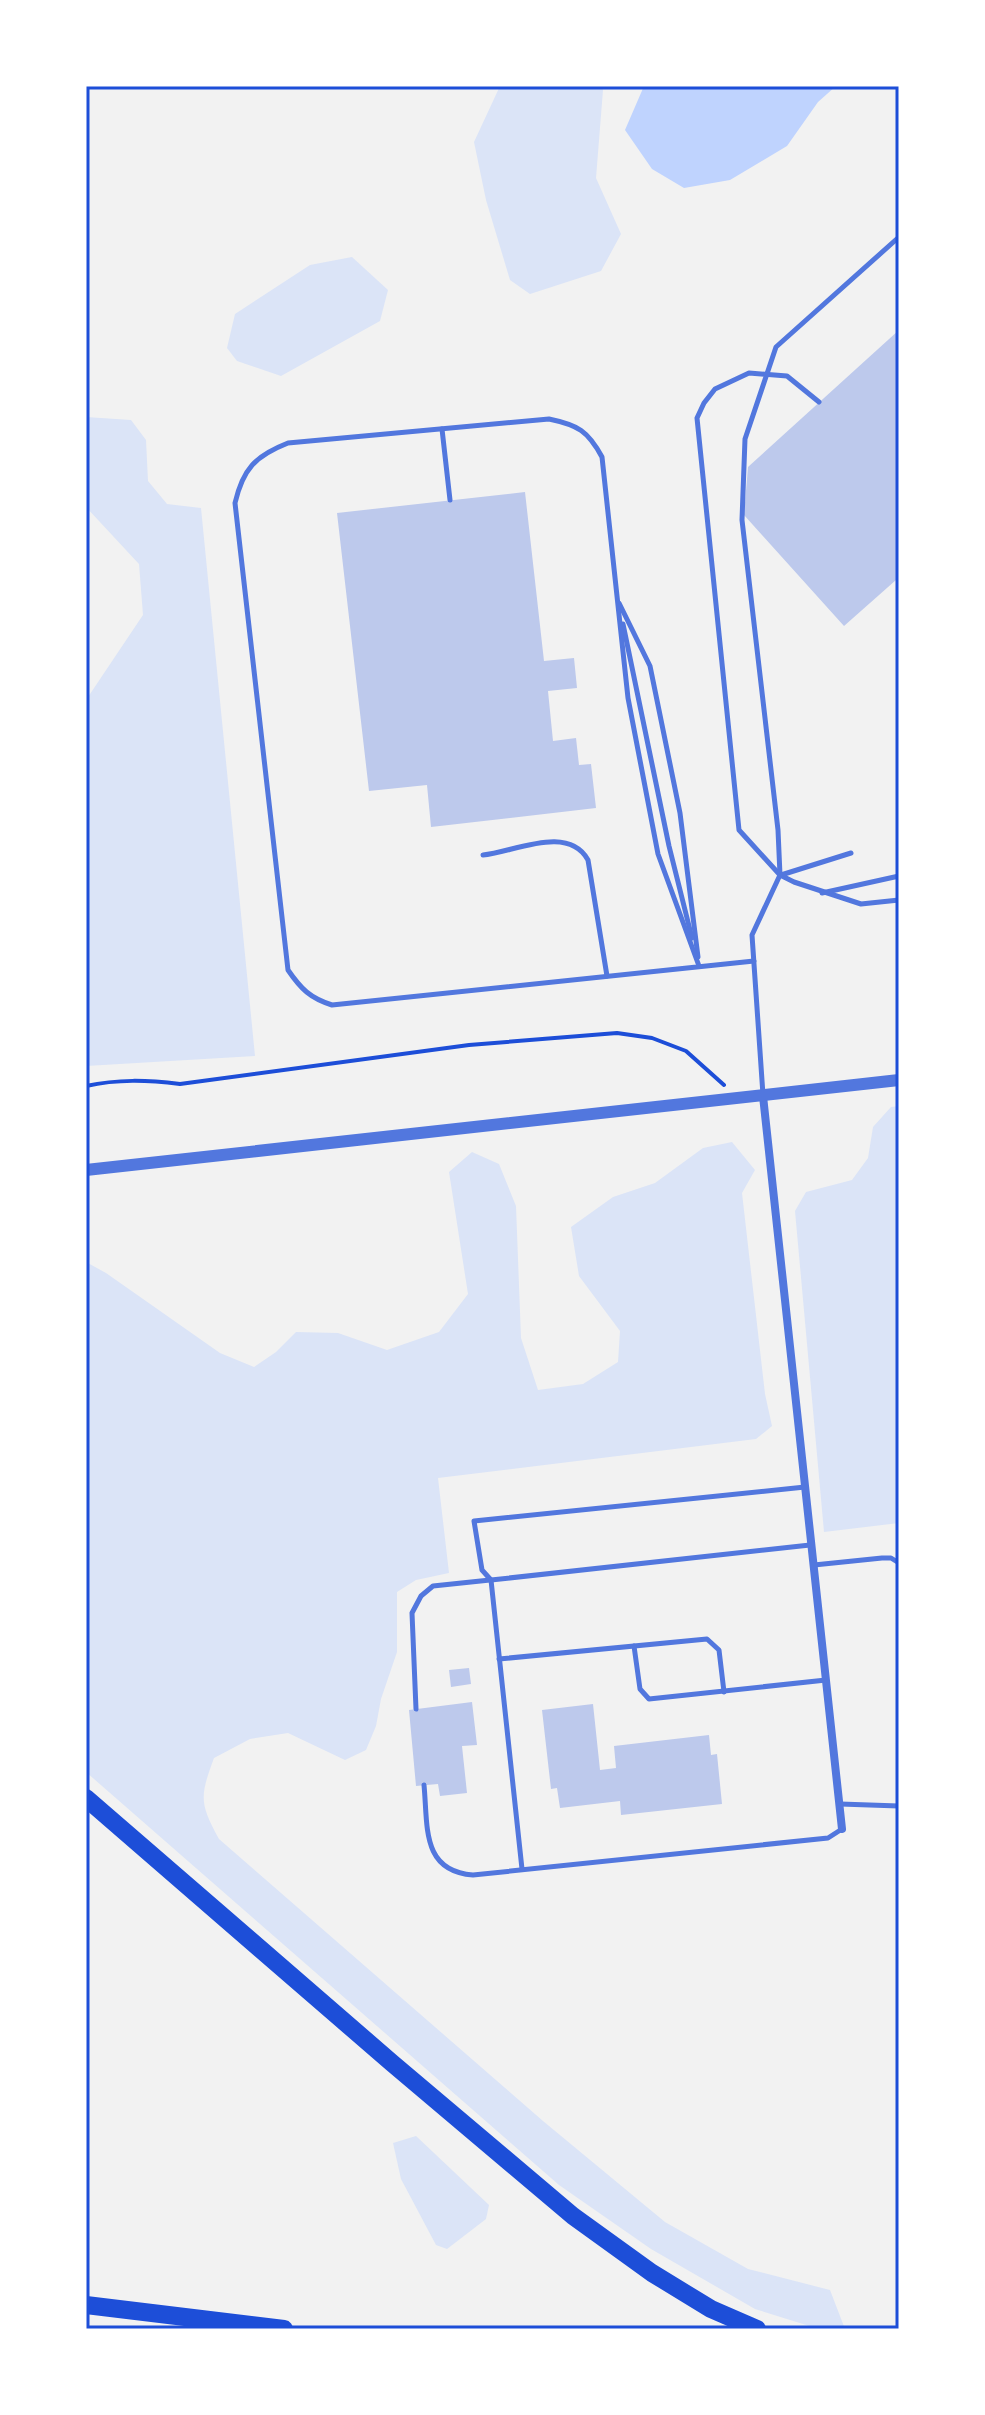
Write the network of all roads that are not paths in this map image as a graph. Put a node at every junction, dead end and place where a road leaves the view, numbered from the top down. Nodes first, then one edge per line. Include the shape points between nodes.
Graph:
1 (899, 237) edge
2 (819, 402) dead end
3 (442, 429) junction
4 (450, 500) dead end
5 (617, 600) junction
6 (851, 853) dead end
7 (483, 855) dead end
8 (780, 875) junction
9 (899, 876) edge
10 (821, 893) junction
11 (899, 900) edge
12 (754, 961) junction
13 (699, 966) junction
14 (607, 976) junction
15 (899, 1080) edge
16 (763, 1096) junction
17 (86, 1170) edge
18 (805, 1487) junction
19 (811, 1544) junction
20 (899, 1563) edge
21 (814, 1565) junction
22 (491, 1580) junction
23 (634, 1646) junction
24 (499, 1659) junction
25 (826, 1680) junction
26 (724, 1692) junction
27 (416, 1709) dead end
28 (424, 1785) dead end
29 (86, 1798) edge
30 (839, 1804) junction
31 (899, 1806) edge
32 (842, 1829) joint
33 (522, 1869) junction
34 (86, 2305) edge
35 (284, 2329) edge
36 (757, 2329) edge

1 - 8 lane via 776,347 745,439 742,520
2 - 8 lane via 787,376 749,373 715,389 697,418 739,830
3 - 4 lane
3 - 5 lane via 549,419 572,424 592,438 602,457
3 - 14 lane via 288,443 265,452 239,484 235,503 288,970 301,989 332,1005
5 - 13 lane
5 - 13 lane via 628,698 658,854
5 - 13 lane via 650,666 680,813
6 - 8 lane
7 - 14 lane via 529,844 568,843 583,851
8 - 10 lane
8 - 12 lane via 752,935
9 - 10 lane
10 - 11 lane via 861,904
12 - 13 lane
12 - 16 lane
13 - 14 lane
15 - 16 street
16 - 17 street
16 - 18 street
18 - 19 street
18 - 22 lane via 474,1521 482,1570
19 - 21 street
19 - 22 lane
20 - 21 lane via 882,1558
21 - 25 street
22 - 24 lane
22 - 27 lane via 433,1586 421,1596 412,1613
23 - 24 lane
23 - 26 lane via 707,1639 719,1650
23 - 26 lane via 640,1689 649,1699
24 - 33 lane
25 - 26 lane
25 - 30 street
28 - 33 lane via 430,1848 439,1862 460,1874
29 - 36 highway via 573,2216 652,2273
30 - 31 lane
30 - 32 street
32 - 33 lane via 828,1838
34 - 35 highway

